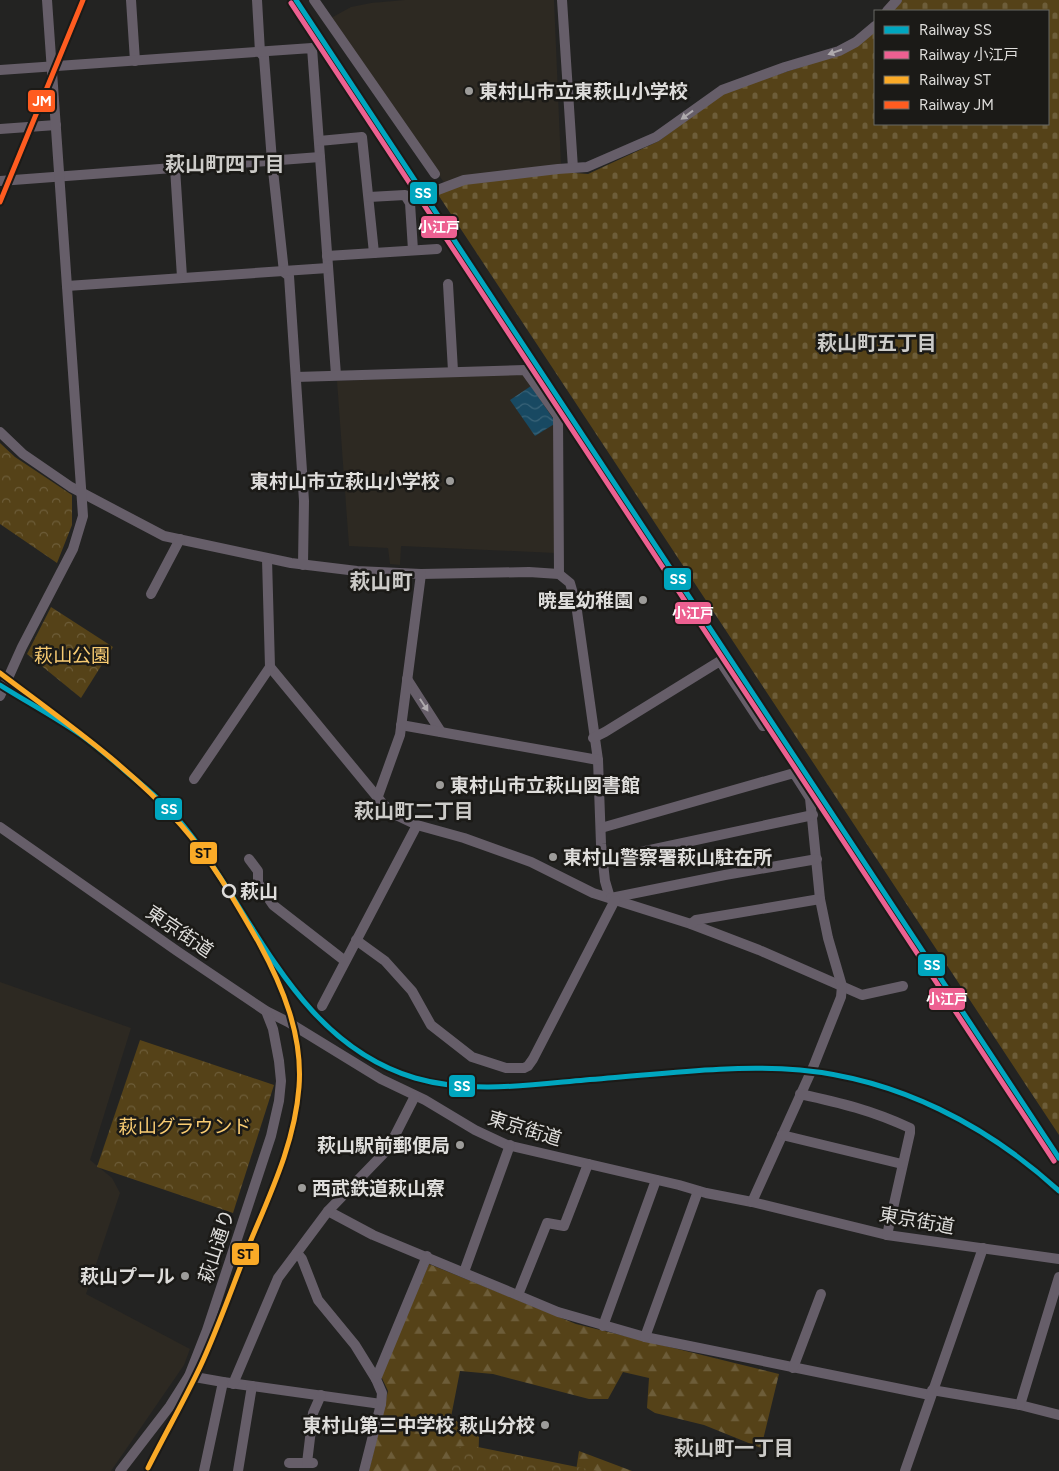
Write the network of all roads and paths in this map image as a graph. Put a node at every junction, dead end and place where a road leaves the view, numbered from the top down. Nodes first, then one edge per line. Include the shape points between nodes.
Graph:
1 (46, 0) edge
2 (131, 0) edge
3 (257, 0) edge
4 (314, 0) edge
5 (562, 0) edge
6 (897, 0) edge
7 (889, 10) edge
8 (874, 27) edge
9 (260, 52) junction
10 (135, 61) junction
11 (52, 67) junction
12 (0, 70) edge
13 (56, 125) junction
14 (0, 129) edge
15 (319, 141) junction
16 (320, 157) junction
17 (272, 161) junction
18 (175, 168) junction
19 (573, 168) junction
20 (435, 174) dead end
21 (60, 176) junction
22 (0, 181) edge
23 (434, 191) tunnel mouth
24 (369, 196) junction
25 (437, 249) dead end
26 (413, 250) junction
27 (374, 253) junction
28 (327, 256) junction
29 (328, 268) junction
30 (284, 272) junction
31 (182, 277) junction
32 (448, 284) dead end
33 (67, 286) junction
34 (453, 372) junction
35 (336, 376) junction
36 (296, 377) junction
37 (0, 432) edge
38 (80, 492) junction
39 (180, 539) junction
40 (267, 559) junction
41 (303, 565) junction
42 (421, 574) junction
43 (558, 574) junction
44 (152, 594) dead end
45 (270, 667) junction
46 (407, 679) junction
47 (0, 696) edge
48 (402, 725) junction
49 (763, 726) dead end
50 (441, 732) junction
51 (593, 738) junction
52 (598, 760) junction
53 (194, 779) dead end
54 (378, 796) junction
55 (813, 814) junction
56 (417, 825) junction
57 (0, 827) edge
58 (601, 828) junction
59 (249, 859) dead end
60 (817, 859) junction
61 (603, 860) junction
62 (820, 898) junction
63 (612, 899) junction
64 (691, 924) junction
65 (356, 940) junction
66 (345, 961) junction
67 (842, 986) junction
68 (903, 986) dead end
69 (322, 1006) dead end
70 (266, 1011) junction
71 (800, 1094) junction
72 (415, 1096) junction
73 (782, 1135) junction
74 (510, 1145) junction
75 (588, 1164) junction
76 (902, 1164) junction
77 (656, 1180) junction
78 (698, 1191) junction
79 (752, 1202) junction
80 (328, 1211) junction
81 (888, 1234) junction
82 (983, 1248) junction
83 (297, 1253) junction
84 (427, 1256) junction
85 (1059, 1259) edge
86 (464, 1272) junction
87 (1059, 1278) edge
88 (821, 1294) dead end
89 (518, 1295) junction
90 (603, 1326) junction
91 (644, 1338) junction
92 (793, 1368) junction
93 (190, 1376) junction
94 (376, 1379) junction
95 (228, 1383) junction
96 (252, 1386) junction
97 (931, 1392) junction
98 (321, 1396) junction
99 (381, 1404) junction
100 (1020, 1405) junction
101 (1059, 1414) edge
102 (289, 1463) dead end
103 (120, 1471) edge
104 (204, 1471) edge
105 (238, 1471) edge
106 (364, 1471) edge
107 (905, 1471) edge

1 - 11 street
2 - 10 street
3 - 9 street
4 - 20 street
5 - 19 street
6 - 7 street
8 -> 19 street via 839,51 722,90 656,137 587,167
9 - 10 street
9 - 15 street via 312,48
9 - 17 street via 264,57
10 - 11 street
11 - 12 street
11 - 13 street
13 - 14 street
13 - 21 street
15 - 16 street
15 - 24 street via 362,137
16 - 17 street
16 - 28 street
17 - 18 street
17 - 30 street
18 - 21 street
18 - 31 street
19 - 23 street via 464,180
21 - 22 street
21 - 33 street
24 - 26 street via 405,195 414,201
24 - 27 street
25 - 26 street
26 - 27 street
27 - 28 street
28 - 29 street
29 - 30 street
29 - 35 street
30 - 31 street
30 - 36 street via 289,276
31 - 33 street
32 - 34 street
33 - 38 street
34 - 35 street
34 - 43 street via 525,370 558,416
35 - 36 street
36 - 41 street via 304,501
37 - 38 street via 24,454
38 - 39 street via 151,530
38 - 47 street via 83,516 73,549
39 - 40 street
39 - 44 street
40 - 41 street
40 - 45 street
41 - 42 street
42 - 43 street
42 - 46 street
43 - 51 street via 570,583 576,604
45 - 53 street
45 - 54 street
46 - 48 street
46 -> 50 street
48 - 50 street
48 - 54 street
49 - 51 street via 720,661
50 - 52 street
51 - 52 street
52 - 58 street
54 - 56 street via 396,815
55 - 58 street via 810,798 794,773
55 - 60 street
55 - 61 street
56 - 63 street via 531,862
56 - 65 street
57 - 70 street, 東京街道
58 - 61 street
59 - 66 street via 258,871 258,883 273,905
60 - 62 street
60 - 63 street
61 - 63 street via 605,881
62 - 64 street via 696,920
62 - 67 street
63 - 64 street
63 - 65 street via 533,1059 524,1068 506,1068 472,1056 431,1025 412,991 385,961
64 - 67 street
65 - 66 street
66 - 69 street
67 - 68 street via 862,995
67 - 71 street via 833,1020
70 - 72 street, 東京街道
70 - 93 street, 萩山通り via 273,1029 281,1081 275,1119
71 - 73 street
71 - 76 street via 852,1105 910,1128
72 - 74 street, 東京街道 via 475,1130
72 - 80 street via 388,1149
73 - 76 street
73 - 79 street
74 - 75 street, 東京街道
74 - 86 street
75 - 77 street, 東京街道
75 - 89 street via 564,1226 547,1223
76 - 81 street
77 - 78 street, 東京街道
77 - 90 street
78 - 79 street, 東京街道
78 - 91 street
79 - 81 street, 東京街道
80 - 83 street
80 - 84 street via 373,1235
81 - 82 street, 東京街道
82 - 85 street, 東京街道
82 - 97 street
83 - 94 street via 318,1300 354,1344
83 - 95 street via 278,1278
84 - 86 street
84 - 94 street
86 - 89 street
87 - 100 street
88 - 92 street
89 - 90 street
90 - 91 street
91 - 92 street
92 - 97 street
93 - 95 street
93 - 103 street, 萩山通り
94 - 99 street via 382,1394
95 - 96 street
95 - 104 street
96 - 98 street
96 - 105 street
97 - 100 street
97 - 107 street
98 - 99 street
98 - 102 street via 313,1413 311,1463
99 - 106 street
100 - 101 street

